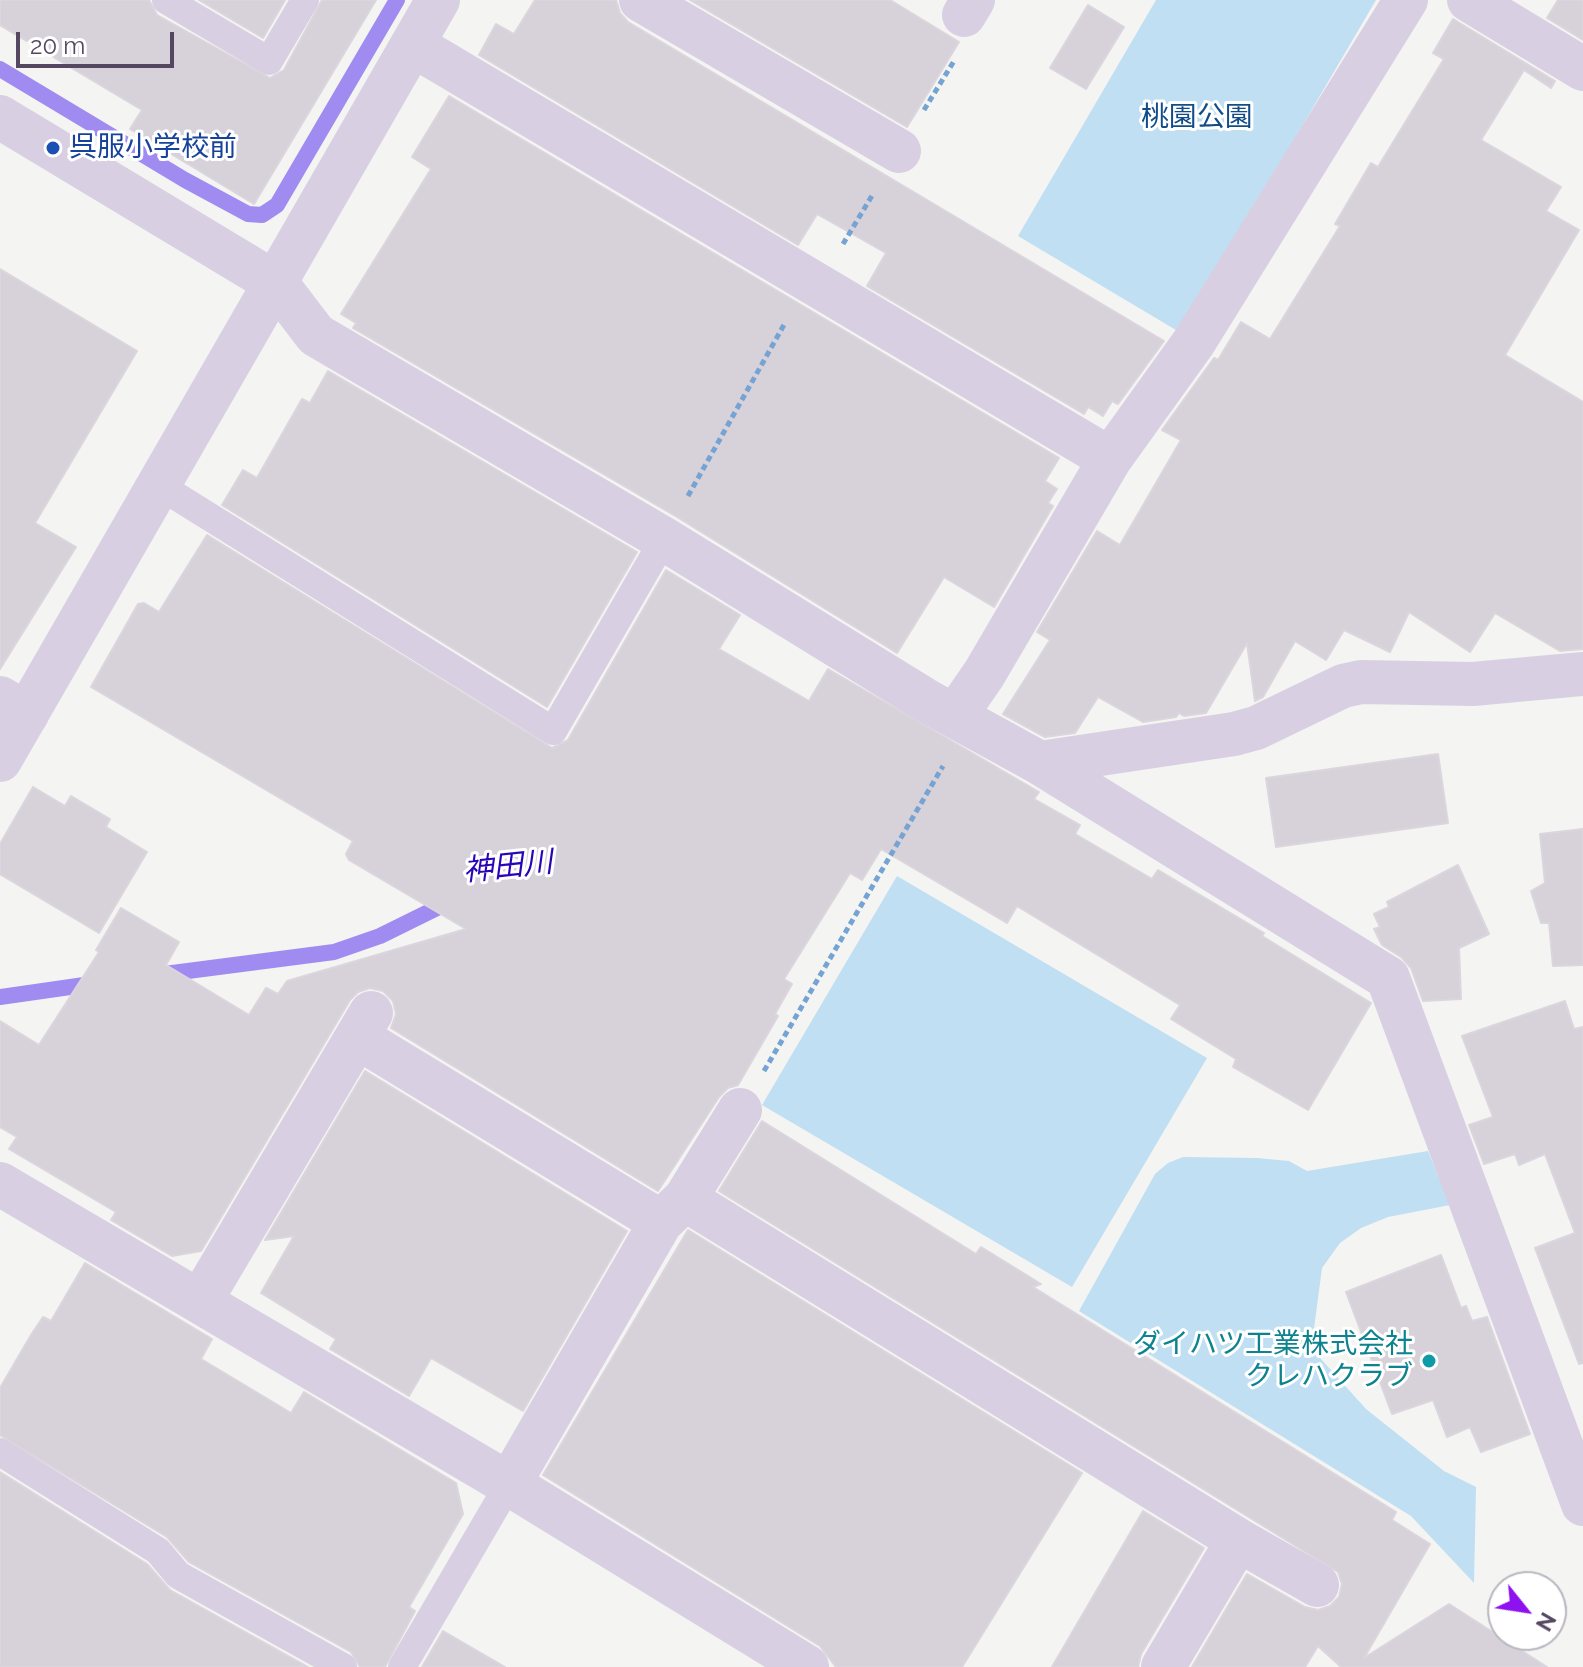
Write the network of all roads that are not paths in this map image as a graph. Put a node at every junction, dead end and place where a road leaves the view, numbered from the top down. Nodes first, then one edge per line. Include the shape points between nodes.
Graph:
1 (166, 0) edge
2 (305, 0) edge
3 (438, 0) edge
4 (641, 0) edge
5 (1406, 0) edge
6 (1469, 0) edge
7 (413, 45) junction
8 (1583, 69) edge
9 (0, 117) edge
10 (899, 151) dead end
11 (277, 284) junction
12 (1110, 459) junction
13 (160, 486) junction
14 (664, 539) junction
15 (1583, 674) edge
16 (955, 716) junction
17 (7, 733) edge
18 (1040, 763) junction
19 (740, 1110) road end
20 (0, 1184) edge
21 (673, 1210) junction
22 (201, 1300) junction
23 (0, 1452) edge
24 (509, 1484) junction
25 (1583, 1504) edge
26 (1238, 1540) junction
27 (1317, 1585) dead end
28 (343, 1667) edge
29 (402, 1667) edge
30 (807, 1667) edge
31 (1163, 1667) edge

1 - 2 lane via 269,61
3 - 7 street
4 - 10 street
5 - 12 street via 1194,342
6 - 8 street
7 - 11 street
7 - 12 street
9 - 11 street
11 - 13 street
11 - 14 street via 316,335
12 - 16 street
13 - 14 lane via 553,731
13 - 17 street
14 - 16 street
15 - 18 street via 1473,684 1361,682 1234,734
16 - 18 street
18 - 25 street via 1388,978
19 - 21 street
20 - 22 street
21 - 22 street via 364,1025
21 - 24 street
21 - 26 street
22 - 24 street
23 - 28 lane via 158,1551 178,1575
24 - 29 lane
24 - 30 street
26 - 27 street
26 - 31 street

